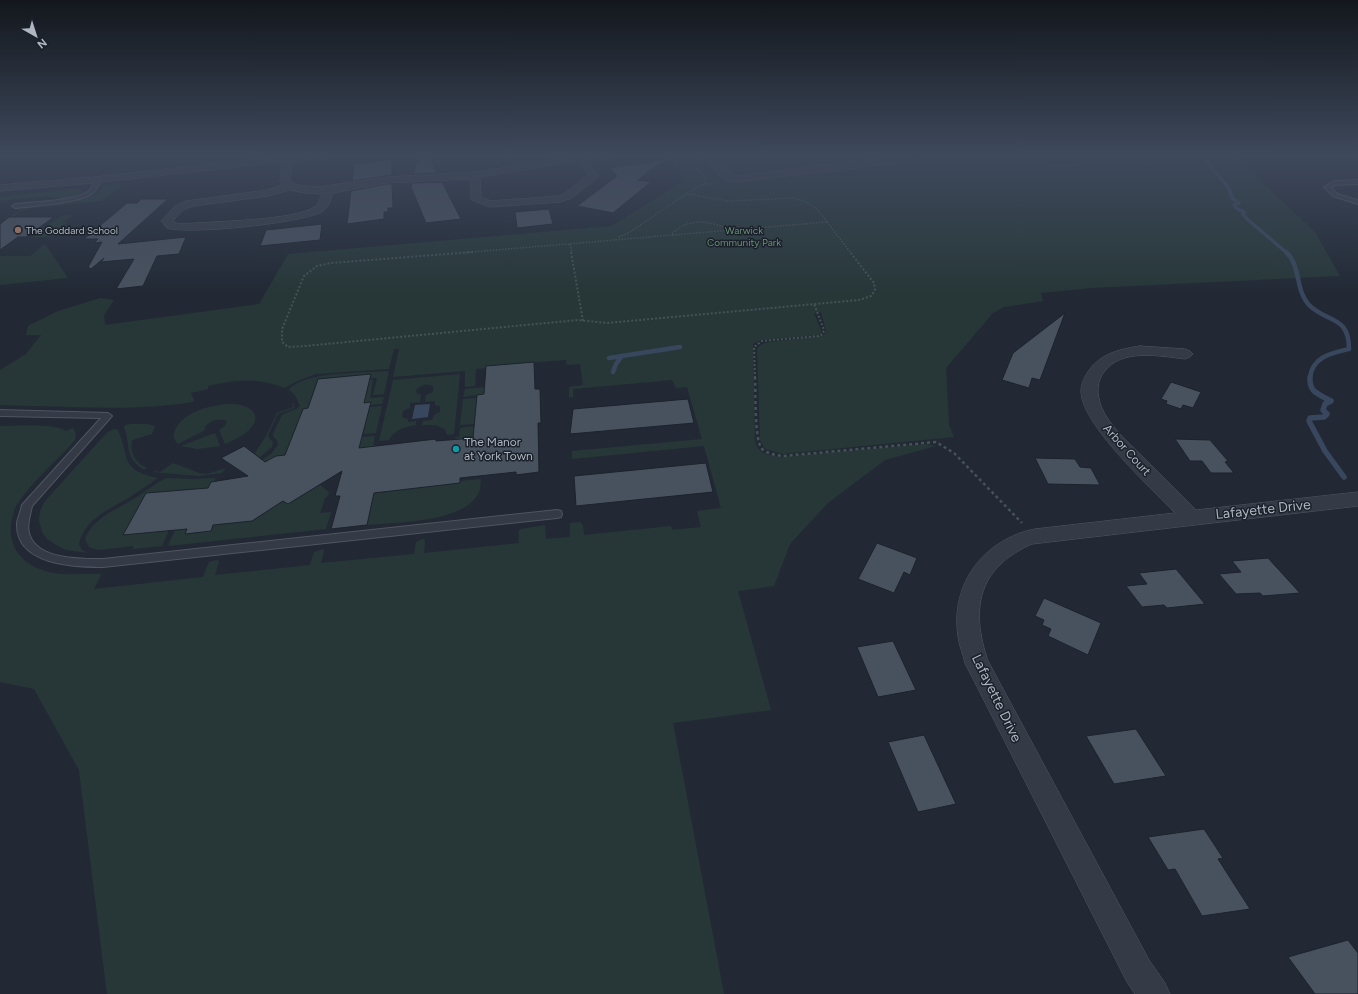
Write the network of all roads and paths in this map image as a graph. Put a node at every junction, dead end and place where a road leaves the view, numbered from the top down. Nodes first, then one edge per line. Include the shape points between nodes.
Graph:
1 (61, 200) edge
2 (209, 200) edge
3 (325, 200) edge
4 (480, 200) edge
5 (541, 200) edge
6 (678, 200) edge
7 (723, 200) edge
8 (746, 200) edge
9 (802, 200) edge
10 (14, 206) dead end
11 (827, 222) junction
12 (729, 230) junction
13 (672, 234) junction
14 (617, 239) junction
15 (570, 244) junction
16 (814, 304) junction
17 (583, 321) junction
18 (1185, 354) dead end
19 (0, 413) edge
20 (1358, 499) edge
21 (557, 514) dead end
22 (1191, 517) junction
23 (1035, 537) junction
24 (1154, 994) edge

1 - 10 lane
2 - 3 street via 190,203 179,208 167,223 178,227 303,215 320,208
4 - 5 street via 490,204
6 - 14 path
7 - 8 path
9 - 11 path via 812,204
11 - 12 path
11 - 16 path via 874,283 875,290 870,296 859,300
12 - 13 path
12 - 13 path via 711,222 696,223 683,225
13 - 14 path
14 - 15 path
15 - 17 path
15 - 17 path via 346,261 317,266 304,276 282,329 282,342 288,347 305,346
16 - 17 path via 607,323
16 - 23 path via 824,330 823,334 762,341 754,347 756,435 760,448 783,456 936,442 954,453
18 - 22 street, Arbor Court via 1141,350 1117,356 1096,369 1089,388 1098,416 1112,435
19 - 21 lane via 108,416 27,505 24,515 23,529 28,544 37,553 77,564
20 - 22 street, Lafayette Drive
22 - 23 street, Lafayette Drive
23 - 24 street, Lafayette Drive via 1026,538 1003,549 976,577 970,593 969,637 980,670 1138,972

